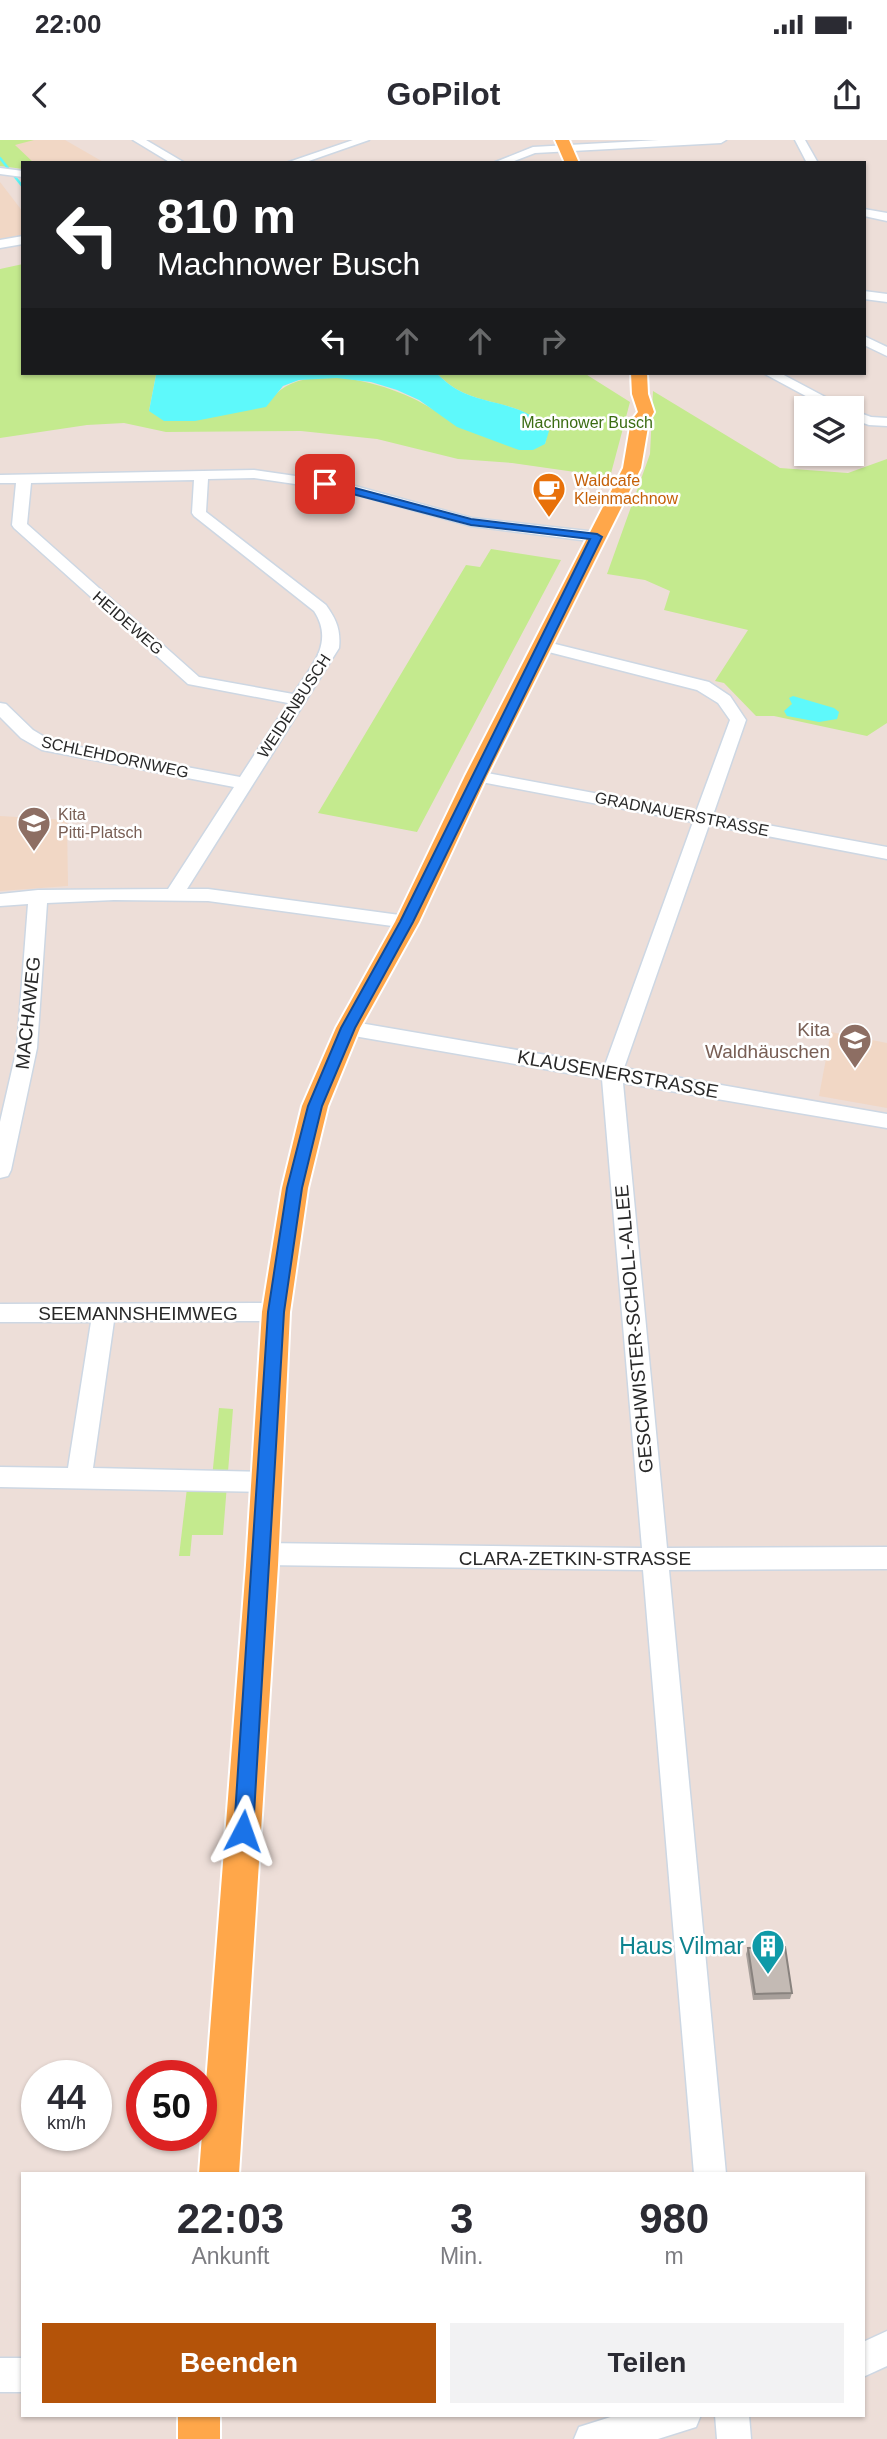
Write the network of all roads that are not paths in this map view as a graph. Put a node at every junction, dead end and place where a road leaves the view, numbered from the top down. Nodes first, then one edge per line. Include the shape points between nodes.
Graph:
1 (138, 140) edge
2 (364, 140) edge
3 (721, 140) edge
4 (800, 140) edge
5 (520, 144) dead end
6 (564, 144) edge
7 (533, 150) junction
8 (176, 161) edge
9 (297, 161) edge
10 (503, 161) edge
11 (571, 161) edge
12 (812, 161) edge
13 (0, 171) edge
14 (21, 174) edge
15 (866, 212) edge
16 (887, 217) edge
17 (21, 240) edge
18 (0, 244) edge
19 (866, 295) edge
20 (887, 298) edge
21 (866, 342) edge
22 (887, 352) edge
23 (639, 375) edge
24 (774, 375) edge
25 (815, 396) edge
26 (864, 419) edge
27 (887, 422) edge
28 (201, 474) junction
29 (24, 478) junction
30 (0, 479) edge
31 (597, 537) junction
32 (543, 646) junction
33 (298, 700) junction
34 (0, 708) edge
35 (476, 776) junction
36 (243, 783) junction
37 (702, 818) junction
38 (887, 853) edge
39 (175, 893) junction
40 (38, 897) junction
41 (0, 900) edge
42 (407, 922) junction
43 (348, 1028) junction
44 (612, 1073) junction
45 (887, 1121) edge
46 (0, 1170) edge
47 (276, 1312) junction
48 (0, 1313) edge
49 (104, 1314) junction
50 (0, 1477) edge
51 (79, 1477) junction
52 (267, 1482) junction
53 (263, 1554) junction
54 (887, 1558) edge
55 (653, 1559) junction
56 (219, 2172) edge
57 (710, 2172) edge
58 (887, 2348) edge
59 (865, 2359) edge
60 (0, 2375) edge
61 (21, 2375) edge
62 (199, 2417) edge
63 (676, 2417) edge
64 (732, 2417) edge
65 (198, 2439) edge
66 (591, 2439) edge
67 (734, 2439) edge

1 - 8 street
2 - 9 street
3 - 6 street
4 - 12 street
5 - 7 street
6 - 7 street
6 - 11 main road
7 - 10 street
13 - 14 street
15 - 16 street
17 - 18 street
19 - 20 street
21 - 22 street
23 - 31 main road via 641,409 632,468
24 - 25 street
26 - 27 street
28 - 29 street
28 - 31 street via 307,480 471,522
28 - 33 street, WEIDENBUSCH via 199,513 320,608 331,625 331,648
29 - 30 street
29 - 33 street, HEIDEWEG via 19,525 194,681
31 - 32 main road
32 - 35 main road
32 - 37 street, GESCHWISTER-SCHOLL-ALLEE via 718,692 738,720
33 - 36 street, WEIDENBUSCH
34 - 36 street, SCHLEHDORNWEG via 48,747
35 - 37 street, GRADNAUERSTRASSE
35 - 42 main road
36 - 39 street, WEIDENBUSCH
37 - 38 street, GRADNAUERSTRASSE
37 - 44 street, GESCHWISTER-SCHOLL-ALLEE
39 - 40 street
39 - 42 street via 244,898
40 - 41 street
40 - 46 street, MACHAWEG via 27,1048
42 - 43 main road
43 - 44 street, KLAUSENERSTRASSE
43 - 47 main road via 315,1106 283,1253
44 - 45 street, KLAUSENERSTRASSE
44 - 55 street, GESCHWISTER-SCHOLL-ALLEE
47 - 49 street, SEEMANNSHEIMWEG
47 - 52 main road
48 - 49 street, SEEMANNSHEIMWEG
49 - 51 street
50 - 51 street
51 - 52 street
52 - 53 main road
53 - 55 street, CLARA-ZETKIN-STRASSE
53 - 56 main road
54 - 55 street, CLARA-ZETKIN-STRASSE
55 - 57 street, GESCHWISTER-SCHOLL-ALLEE
58 - 59 street
60 - 61 street
62 - 65 main road
63 - 66 street
64 - 67 street

